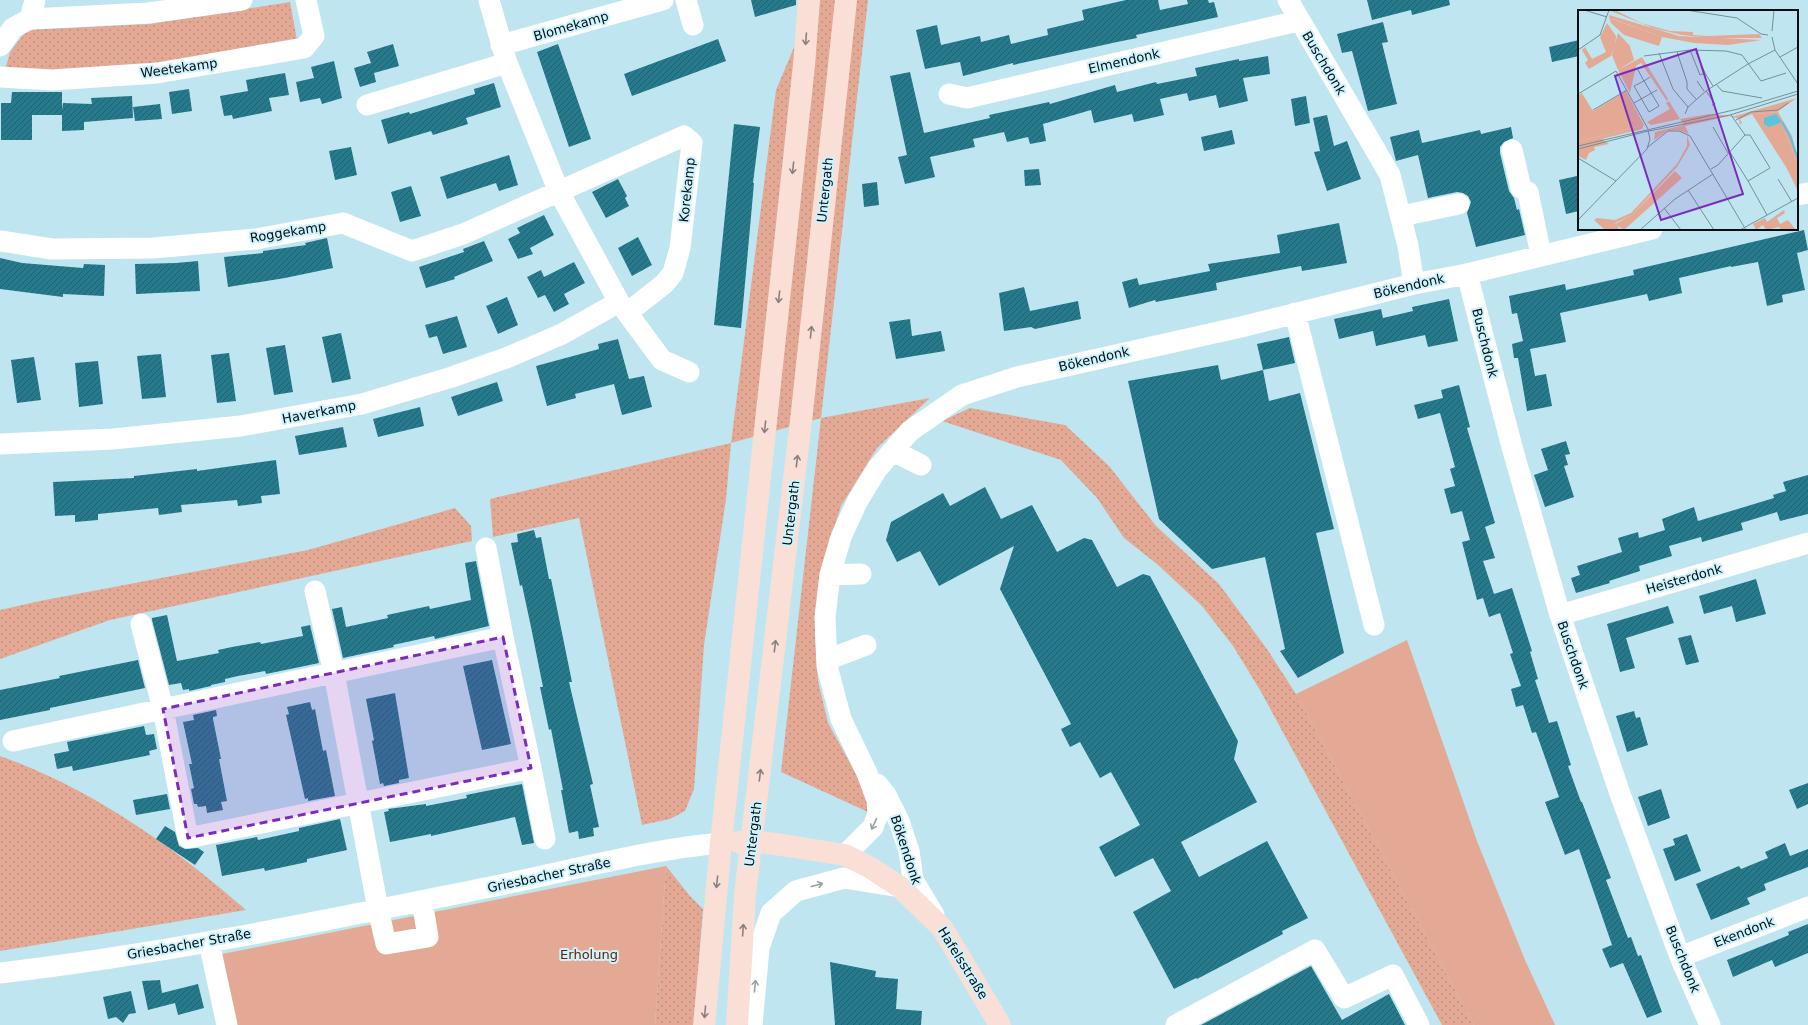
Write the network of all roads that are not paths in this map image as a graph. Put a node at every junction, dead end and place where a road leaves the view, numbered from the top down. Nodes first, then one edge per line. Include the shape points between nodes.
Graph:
1 (242, 0) edge
2 (306, 0) edge
3 (489, 0) edge
4 (663, 0) edge
5 (686, 0) edge
6 (809, 0) edge
7 (846, 0) edge
8 (1288, 0) edge
9 (32, 9) edge
10 (1298, 21) junction
11 (693, 25) dead end
12 (0, 46) edge
13 (504, 54) junction
14 (0, 76) edge
15 (949, 94) dead end
16 (368, 105) dead end
17 (1512, 150) dead end
18 (559, 192) junction
19 (1808, 193) edge
20 (1798, 195) edge
21 (1459, 204) dead end
22 (1401, 216) junction
23 (1648, 230) edge
24 (0, 241) edge
25 (1541, 255) junction
26 (1468, 274) junction
27 (1414, 284) junction
28 (623, 308) junction
29 (1295, 313) junction
30 (689, 372) dead end
31 (0, 444) edge
32 (893, 451) junction
33 (921, 464) dead end
34 (1808, 543) edge
35 (486, 548) dead end
36 (861, 574) dead end
37 (830, 575) junction
38 (315, 592) dead end
39 (1560, 615) junction
40 (141, 624) dead end
41 (1374, 625) dead end
42 (503, 638) junction
43 (866, 645) dead end
44 (827, 660) junction
45 (334, 673) junction
46 (163, 709) junction
47 (13, 741) dead end
48 (531, 768) junction
49 (867, 773) junction
50 (359, 803) junction
51 (545, 839) dead end
52 (753, 841) junction
53 (721, 843) junction
54 (845, 855) junction
55 (900, 887) junction
56 (422, 901) junction
57 (1808, 907) edge
58 (378, 909) junction
59 (943, 929) junction
60 (209, 942) junction
61 (1680, 957) junction
62 (0, 973) edge
63 (227, 1025) edge
64 (704, 1025) edge
65 (737, 1025) edge
66 (752, 1025) edge
67 (1000, 1025) edge
68 (1176, 1025) edge
69 (1419, 1025) edge
70 (1710, 1025) edge

1 - 9 street via 148,13
2 - 14 street, Weetekamp via 314,36 304,48 157,73 52,80
3 - 13 street
4 - 13 street, Blomekamp
5 - 11 street
6 -> 53 main road
52 -> 7 main road, Untergath
8 - 10 street, Buschdonk
9 - 12 street
10 - 15 street, Elmendonk via 967,98
10 - 22 street, Buschdonk via 1390,175
13 - 16 street
13 - 18 street
17 - 25 street via 1521,188 1528,192
18 - 24 street, Roggekamp via 463,234 412,251 343,223 256,239 153,248 52,249
18 - 28 street
18 - 28 street, Korekamp via 684,136 692,143 680,248 673,274 664,284
19 - 20 street
21 - 22 street
22 - 27 street, Buschdonk
23 - 25 street, Bökendonk
25 - 26 street, Bökendonk
26 - 27 street, Bökendonk
26 - 39 street, Buschdonk via 1512,447
27 - 29 street, Bökendonk
28 - 30 street via 662,360
28 - 31 street, Haverkamp via 506,358 362,404 241,426 112,439
29 - 32 street, Bökendonk via 1017,377 962,395 910,431
29 - 41 street
32 - 33 street
32 - 37 street, Bökendonk via 877,469 857,502 840,538
34 - 39 street, Heisterdonk
35 - 42 street
36 - 37 street
37 - 44 street, Bökendonk via 825,618
38 - 45 street
39 - 61 street, Buschdonk via 1619,791
40 - 46 street
42 - 45 street
42 - 48 street
43 - 44 street
44 - 49 street, Bökendonk via 841,719
45 - 46 street
45 - 50 street
46 - 47 street
46 - 50 street via 188,838
48 - 50 street
48 - 51 street
49 -> 54 street, Bökendonk via 877,800 878,814 873,827
49 - 59 street, Bökendonk via 886,795 899,821 909,851 913,880
50 - 58 street
52 - 53 main road, Hafelsstraße
52 - 54 main road, Hafelsstraße
65 -> 52 main road, Untergath via 745,895
53 - 56 street, Griesbacher Straße via 682,847
53 -> 64 main road
54 - 55 main road, Hafelsstraße
55 - 59 main road, Hafelsstraße
66 -> 55 street via 759,948 771,913 796,891 844,878
56 - 58 street, Griesbacher Straße
56 - 58 street via 428,937 386,944
57 - 61 street, Ekendonk
58 - 60 street, Griesbacher Straße
59 - 67 main road, Hafelsstraße
60 - 62 street, Griesbacher Straße
60 - 63 street
61 - 70 street, Buschdonk
68 - 69 street via 1315,950 1344,998 1393,975

